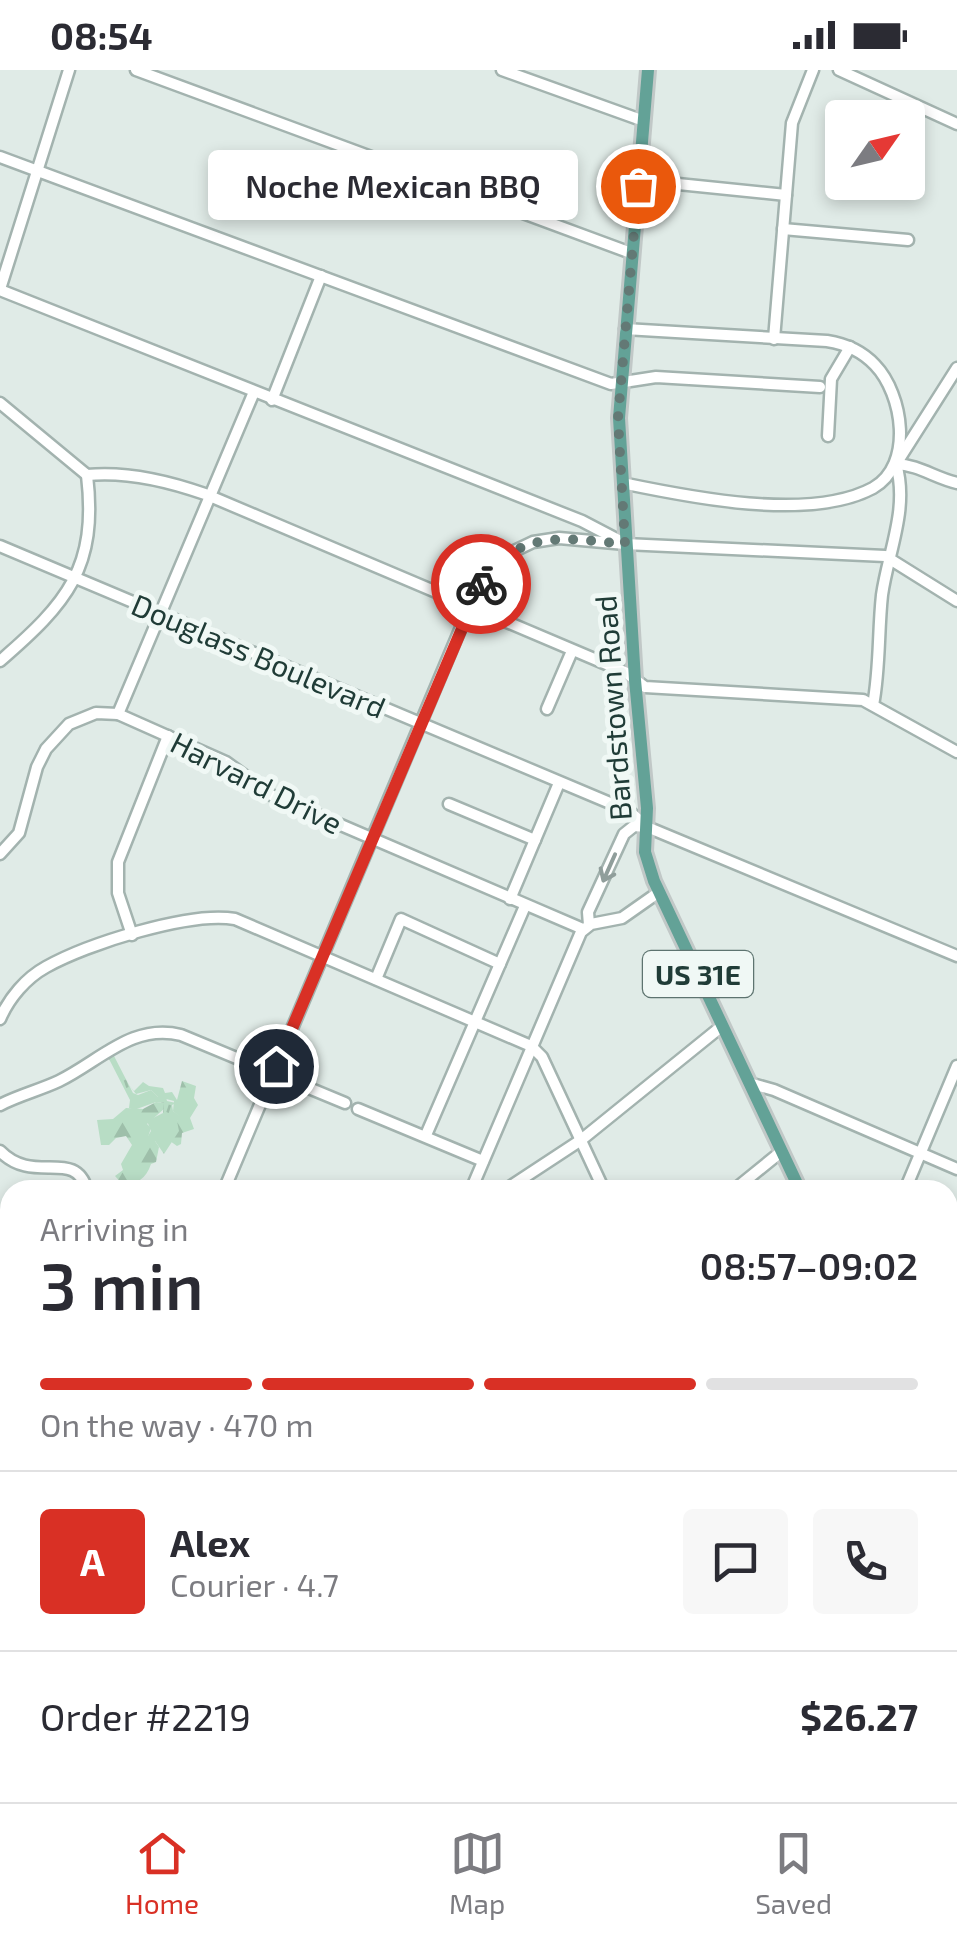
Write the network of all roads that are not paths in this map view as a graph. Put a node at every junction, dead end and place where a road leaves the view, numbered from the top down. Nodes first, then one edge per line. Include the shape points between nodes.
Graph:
1 (69, 70) edge
2 (136, 70) edge
3 (502, 70) edge
4 (648, 70) edge
5 (813, 70) edge
6 (838, 70) edge
7 (644, 121) junction
8 (957, 124) edge
9 (0, 157) edge
10 (38, 172) junction
11 (639, 180) junction
12 (786, 195) junction
13 (783, 230) junction
14 (908, 240) dead end
15 (632, 253) junction
16 (321, 276) junction
17 (0, 290) edge
18 (626, 329) junction
19 (774, 339) junction
20 (850, 347) junction
21 (957, 368) edge
22 (620, 383) junction
23 (820, 387) dead end
24 (254, 392) junction
25 (272, 400) junction
26 (0, 403) edge
27 (828, 436) dead end
28 (896, 464) junction
29 (87, 475) junction
30 (622, 483) junction
31 (957, 483) edge
32 (211, 497) junction
33 (625, 544) junction
34 (0, 546) edge
35 (892, 561) junction
36 (76, 579) junction
37 (957, 601) edge
38 (470, 608) junction
39 (162, 614) junction
40 (572, 651) junction
41 (0, 660) edge
42 (635, 680) junction
43 (873, 705) junction
44 (547, 709) dead end
45 (118, 714) junction
46 (421, 723) junction
47 (168, 736) junction
48 (957, 752) edge
49 (559, 783) junction
50 (449, 804) dead end
51 (647, 826) junction
52 (372, 840) junction
53 (535, 840) junction
54 (0, 854) edge
55 (659, 892) junction
56 (510, 899) junction
57 (525, 906) junction
58 (585, 929) junction
59 (132, 935) junction
60 (322, 956) junction
61 (957, 956) edge
62 (500, 964) junction
63 (376, 978) junction
64 (0, 1019) edge
65 (476, 1022) junction
66 (722, 1026) junction
67 (531, 1046) junction
68 (957, 1066) edge
69 (273, 1074) junction
70 (749, 1083) junction
71 (346, 1103) dead end
72 (0, 1104) edge
73 (358, 1109) dead end
74 (426, 1135) junction
75 (581, 1140) junction
76 (0, 1151) edge
77 (782, 1151) junction
78 (920, 1154) junction
79 (483, 1161) junction
80 (957, 1170) edge
81 (84, 1180) edge
82 (228, 1180) edge
83 (475, 1180) edge
84 (520, 1180) edge
85 (599, 1180) edge
86 (746, 1180) edge
87 (795, 1180) edge
88 (908, 1180) edge

1 - 10 street
2 - 15 street
3 - 7 street
4 - 7 main road, Bardstown Road / US 31E
5 - 12 street via 795,112
6 - 8 street
7 - 11 main road, Bardstown Road / US 31E
9 - 10 street
10 - 16 street
10 - 17 street
11 - 12 street
11 - 15 main road, Bardstown Road / US 31E
12 - 13 street
13 - 14 street
13 - 19 street
15 - 18 main road, Bardstown Road / US 31E
16 - 22 street
16 - 25 street
17 - 24 street
18 - 19 street
18 - 22 main road, Bardstown Road / US 31E
19 - 20 street
20 - 27 street via 831,379
20 - 28 street via 878,367 893,396
21 - 28 street
22 - 23 street via 656,377
22 - 30 main road, Bardstown Road / US 31E
24 - 25 street
24 - 32 street
25 - 33 street via 582,521
26 - 29 street
28 - 30 street via 861,492 784,504 708,500
28 - 31 street
28 - 35 street via 901,488
29 - 32 street via 173,483
29 - 36 street via 90,528
30 - 33 main road, Bardstown Road / US 31E
32 - 38 street
32 - 39 street
33 - 35 street via 879,555
33 - 38 street via 559,538 525,545 490,571
33 - 42 main road, Bardstown Road / US 31E
34 - 36 street, Douglass Boulevard
35 - 37 street
35 - 43 street
36 - 39 street, Douglass Boulevard
36 - 41 street
38 - 40 street
38 - 46 street
39 - 45 street
39 - 46 street, Douglass Boulevard
40 - 42 street
40 - 44 street
42 - 43 street via 645,687
42 - 51 main road, Bardstown Road / US 31E
43 - 48 street
45 - 47 street, Harvard Drive
45 - 54 street via 86,715 59,733 36,768 18,833
46 - 49 street, Douglass Boulevard
46 - 52 street
47 - 52 street, Harvard Drive via 226,762 271,796
47 - 59 street via 118,862 118,893
49 - 51 street, Douglass Boulevard via 629,811
49 - 53 street
50 - 53 street
51 - 55 main road, Bardstown Road / US 31E via 648,866
51 -> 58 street via 624,834
51 - 61 street, Douglass Boulevard
52 - 56 street, Harvard Drive
52 - 60 street
53 - 56 street
55 - 58 street via 622,918
55 - 66 main road, Bardstown Road / US 31E
56 - 57 street, Harvard Drive
57 - 58 street, Harvard Drive
57 - 62 street
58 - 67 street
59 - 60 street via 217,916
59 - 64 street via 46,967 13,996
60 - 63 street
60 - 69 street
62 - 63 street via 401,919
62 - 65 street
63 - 65 street
65 - 67 street
65 - 74 street
66 - 70 main road, Bardstown Road / US 31E
66 - 75 street
67 - 75 street
67 - 79 street
68 - 78 street
69 - 71 street
69 - 72 street via 181,1036 148,1033
69 - 82 street
70 - 77 main road, Bardstown Road / US 31E
70 - 78 street
73 - 74 street
74 - 79 street
75 - 84 street
75 - 85 street
76 - 81 street via 25,1168 61,1167
77 - 86 street
77 - 87 main road, Bardstown Road / US 31E
78 - 80 street
78 - 88 street
79 - 83 street

